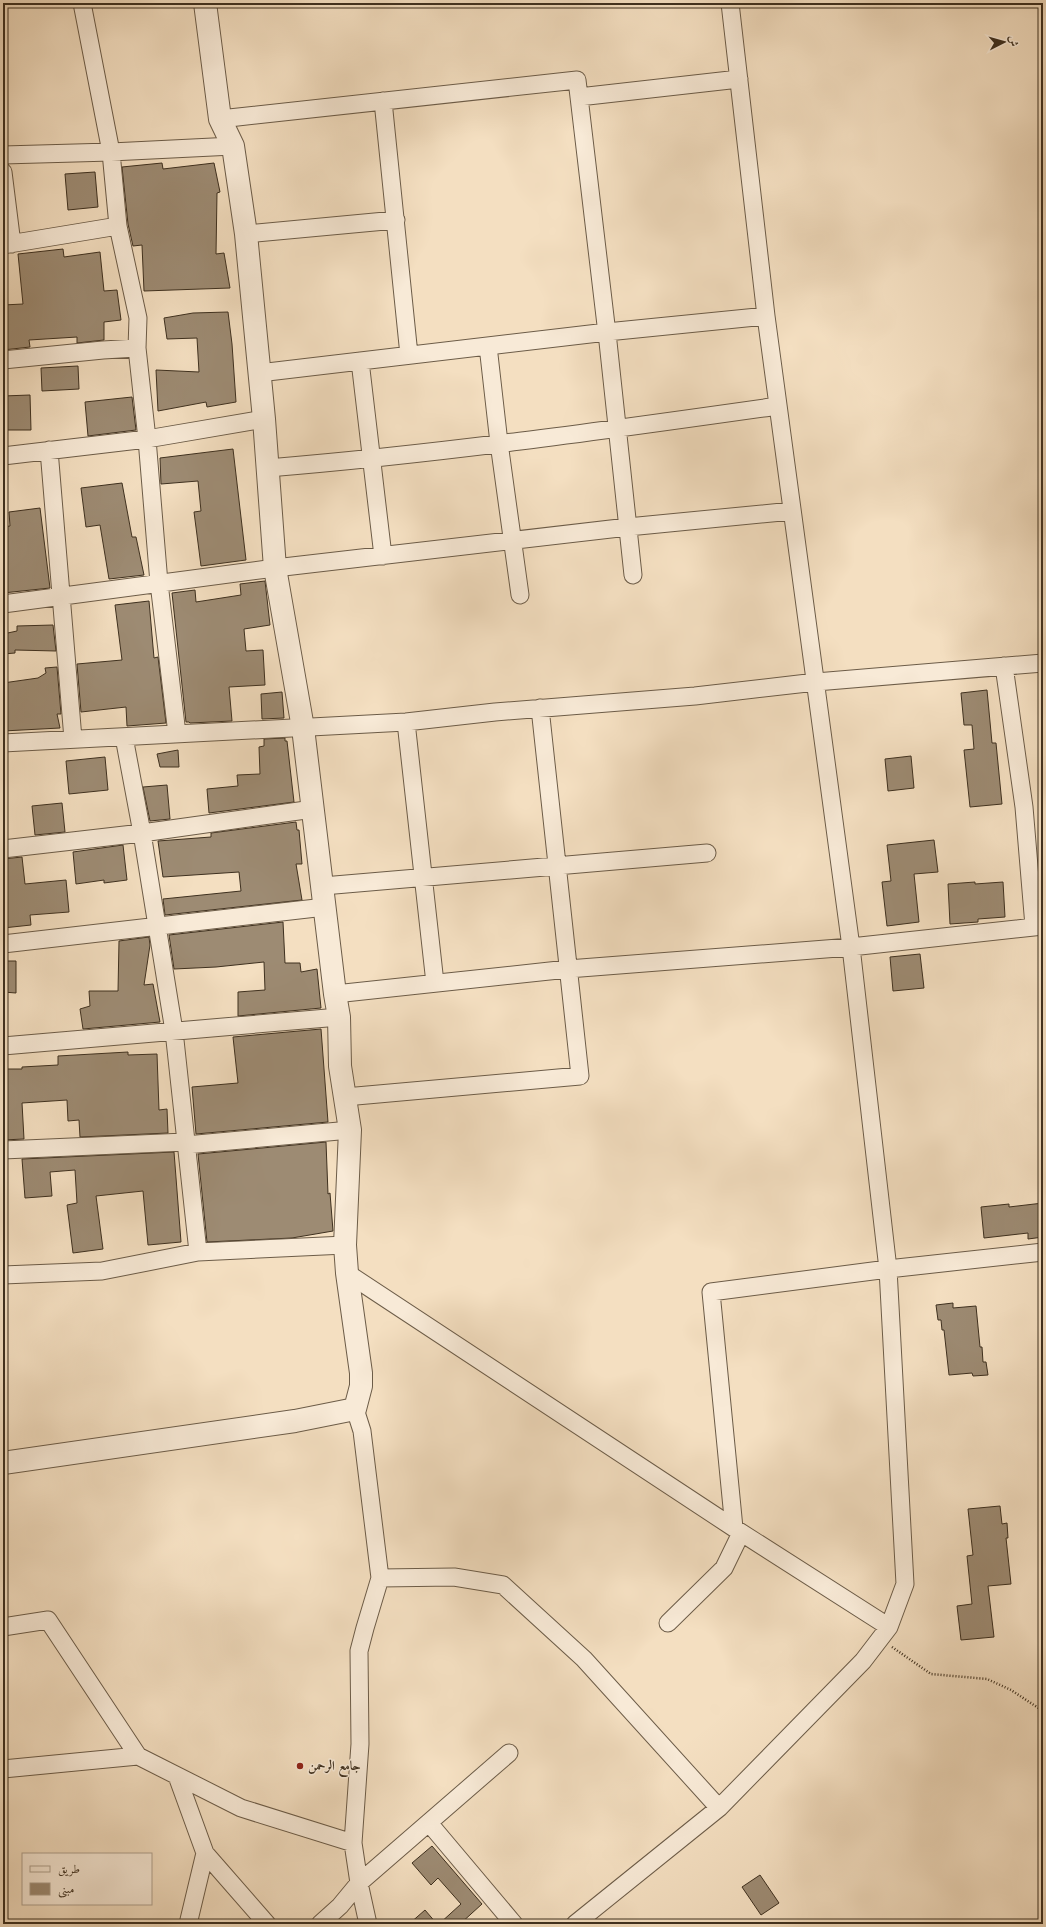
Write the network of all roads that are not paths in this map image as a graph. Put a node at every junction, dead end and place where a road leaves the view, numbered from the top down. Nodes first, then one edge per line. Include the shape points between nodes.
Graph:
1 (82, 3) edge
2 (205, 3) edge
3 (730, 3) edge
4 (739, 79) junction
5 (579, 97) junction
6 (383, 101) junction
7 (220, 119) junction
8 (233, 146) junction
9 (112, 152) junction
10 (3, 156) edge
11 (3, 172) edge
12 (396, 220) junction
13 (118, 226) junction
14 (246, 234) junction
15 (8, 245) edge
16 (766, 316) junction
17 (607, 332) junction
18 (488, 346) junction
19 (137, 348) junction
20 (409, 355) junction
21 (3, 360) edge
22 (360, 361) junction
23 (259, 373) junction
24 (778, 406) junction
25 (264, 419) junction
26 (618, 429) junction
27 (147, 439) junction
28 (499, 444) junction
29 (49, 450) junction
30 (3, 456) edge
31 (371, 460) junction
32 (268, 468) junction
33 (792, 511) junction
34 (628, 527) junction
35 (512, 542) junction
36 (383, 556) junction
37 (275, 568) junction
38 (633, 575) dead end
39 (159, 584) junction
40 (61, 595) junction
41 (520, 595) dead end
42 (3, 604) edge
43 (1043, 663) edge
44 (1004, 666) junction
45 (816, 682) junction
46 (540, 708) junction
47 (406, 722) junction
48 (304, 728) junction
49 (177, 734) junction
50 (124, 737) junction
51 (73, 739) junction
52 (3, 743) edge
53 (313, 809) junction
54 (142, 833) junction
55 (3, 849) edge
56 (707, 853) dead end
57 (557, 865) junction
58 (423, 878) junction
59 (324, 896) junction
60 (1038, 926) edge
61 (157, 927) junction
62 (3, 944) edge
63 (851, 947) junction
64 (568, 969) junction
65 (434, 983) junction
66 (335, 994) junction
67 (339, 1017) junction
68 (174, 1031) junction
69 (3, 1046) edge
70 (345, 1097) junction
71 (350, 1130) junction
72 (186, 1144) junction
73 (3, 1150) edge
74 (345, 1245) junction
75 (198, 1252) junction
76 (1043, 1252) edge
77 (888, 1269) junction
78 (347, 1272) junction
79 (3, 1275) edge
80 (355, 1409) junction
81 (3, 1463) edge
82 (738, 1531) junction
83 (380, 1578) junction
84 (668, 1623) dead end
85 (3, 1627) edge
86 (885, 1633) junction
87 (509, 1753) dead end
88 (138, 1756) junction
89 (3, 1769) edge
90 (177, 1776) junction
91 (718, 1808) junction
92 (429, 1823) junction
93 (353, 1843) junction
94 (205, 1853) junction
95 (359, 1883) junction
96 (188, 1924) edge
97 (267, 1924) edge
98 (320, 1924) edge
99 (368, 1924) edge
100 (514, 1924) edge
101 (575, 1924) edge

1 - 9 street
2 - 7 street
3 - 4 street
4 - 5 street
4 - 16 street
5 - 6 street via 577,80
5 - 17 street
6 - 7 street
6 - 12 street
7 - 8 street
8 - 9 street
8 - 14 street
9 - 10 street
9 - 13 street
11 - 15 street
12 - 14 street
12 - 20 street
13 - 15 street
13 - 19 street via 138,318
14 - 23 street
16 - 17 street
16 - 24 street
17 - 18 street
17 - 26 street
18 - 20 street
18 - 28 street
19 - 21 street
19 - 27 street
20 - 22 street
22 - 23 street
22 - 31 street
23 - 25 street
24 - 26 street
24 - 33 street
25 - 27 street
25 - 32 street
26 - 28 street
26 - 34 street
27 - 29 street
27 - 39 street
28 - 31 street
28 - 35 street
29 - 30 street
29 - 40 street
31 - 32 street
31 - 36 street
32 - 37 street
33 - 34 street
33 - 45 street
34 - 35 street
34 - 38 street
35 - 36 street
35 - 41 street
36 - 37 street
37 - 39 street
37 - 48 street
39 - 40 street
39 - 49 street
40 - 42 street
40 - 51 street
43 - 44 street
44 - 45 street
44 - 60 street
45 - 46 street via 695,696
45 - 63 street
46 - 47 street
46 - 57 street
47 - 48 street
47 - 58 street
48 - 49 street
48 - 53 street
49 - 50 street
50 - 51 street
50 - 54 street
51 - 52 street
53 - 54 street
53 - 59 street
54 - 55 street
54 - 61 street
56 - 57 street
57 - 58 street
57 - 64 street
58 - 59 street
58 - 65 street
59 - 61 street
59 - 66 street
60 - 63 street
61 - 62 street
61 - 68 street
63 - 64 street
63 - 77 street
64 - 65 street
64 - 70 street via 580,1076
65 - 66 street
66 - 67 street
67 - 68 street
67 - 70 street via 340,1066
68 - 69 street
68 - 72 street
70 - 71 street
71 - 72 street
71 - 74 street
72 - 73 street
72 - 75 street
74 - 75 street
74 - 78 street
75 - 79 street via 102,1271
76 - 77 street
77 - 82 street via 711,1292
77 - 86 street via 905,1584
78 - 80 street via 361,1373 361,1386
78 - 82 street
80 - 81 street via 295,1421
80 - 83 street via 362,1430
82 - 84 street via 724,1568
82 - 86 street
83 - 91 street via 454,1577 503,1585 584,1659
83 - 93 street via 359,1651 360,1744
85 - 88 street via 48,1620
86 - 91 street via 863,1661
87 - 92 street
88 - 89 street
88 - 90 street
90 - 93 street via 241,1808
90 - 94 street
91 - 101 street
92 - 95 street
92 - 100 street
93 - 95 street
94 - 96 street
94 - 97 street
95 - 98 street via 340,1906
95 - 99 street

